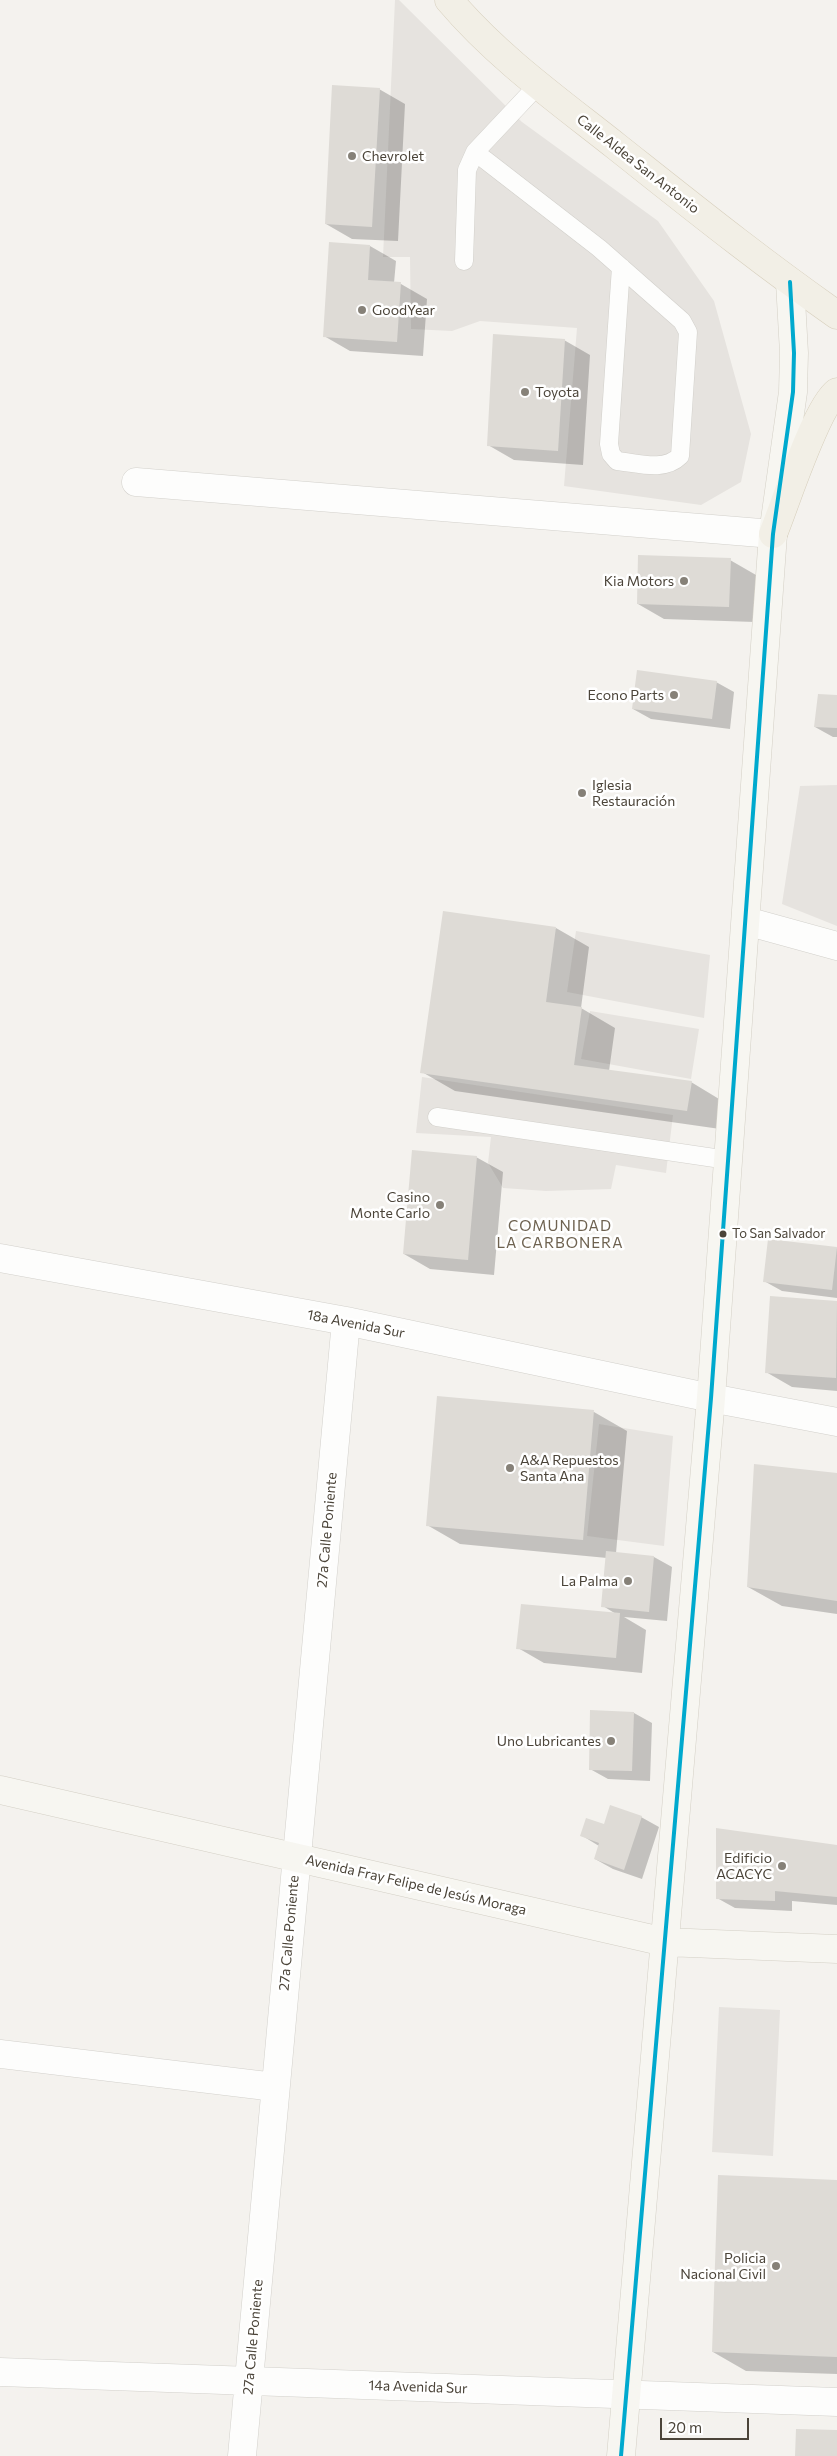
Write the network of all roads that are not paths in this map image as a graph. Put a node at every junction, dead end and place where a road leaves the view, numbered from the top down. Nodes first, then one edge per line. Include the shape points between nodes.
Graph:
1 (449, 0) edge
2 (538, 85) junction
3 (474, 152) junction
4 (464, 260) dead end
5 (621, 267) junction
6 (790, 282) junction
7 (837, 315) edge
8 (837, 392) edge
9 (136, 482) dead end
10 (773, 534) junction
11 (746, 921) junction
12 (837, 946) edge
13 (437, 1117) dead end
14 (728, 1160) junction
15 (0, 1258) edge
16 (346, 1321) junction
17 (711, 1398) junction
18 (837, 1422) edge
19 (0, 1790) edge
20 (296, 1857) junction
21 (665, 1942) junction
22 (837, 1949) edge
23 (0, 2054) edge
24 (275, 2087) junction
25 (0, 2372) edge
26 (249, 2382) junction
27 (626, 2395) junction
28 (837, 2402) edge
29 (242, 2456) edge
30 (621, 2456) edge

1 - 2 main road, Calle Aldea San Antonio
2 - 3 lane
2 - 6 main road, Calle Aldea San Antonio
3 - 4 lane via 467,170
3 - 5 lane
5 - 5 lane via 609,444 611,454 617,462 665,466 680,456 688,332 674,313
6 - 7 main road, Calle Aldea San Antonio
6 - 10 street via 793,392
8 - 10 main road via 830,397 818,420
9 - 10 street
10 - 11 street
11 - 12 street
11 - 14 street
13 - 14 lane
14 - 17 street
15 - 16 street, 18a Avenida Sur
16 - 17 street, 18a Avenida Sur
16 - 20 street, 27a Calle Poniente
17 - 18 street, 18a Avenida Sur
17 - 21 street
19 - 20 street, Avenida Fray Felipe de Jesús Moraga
20 - 21 street, Avenida Fray Felipe de Jesús Moraga
20 - 24 street, 27a Calle Poniente
21 - 22 street, Avenida Fray Felipe de Jesús Moraga
21 - 27 street
23 - 24 street
24 - 26 street, 27a Calle Poniente
25 - 26 street, 14a Avenida Sur
26 - 27 street, 14a Avenida Sur
26 - 29 street, 27a Calle Poniente
27 - 28 street, 14a Avenida Sur
27 - 30 street

